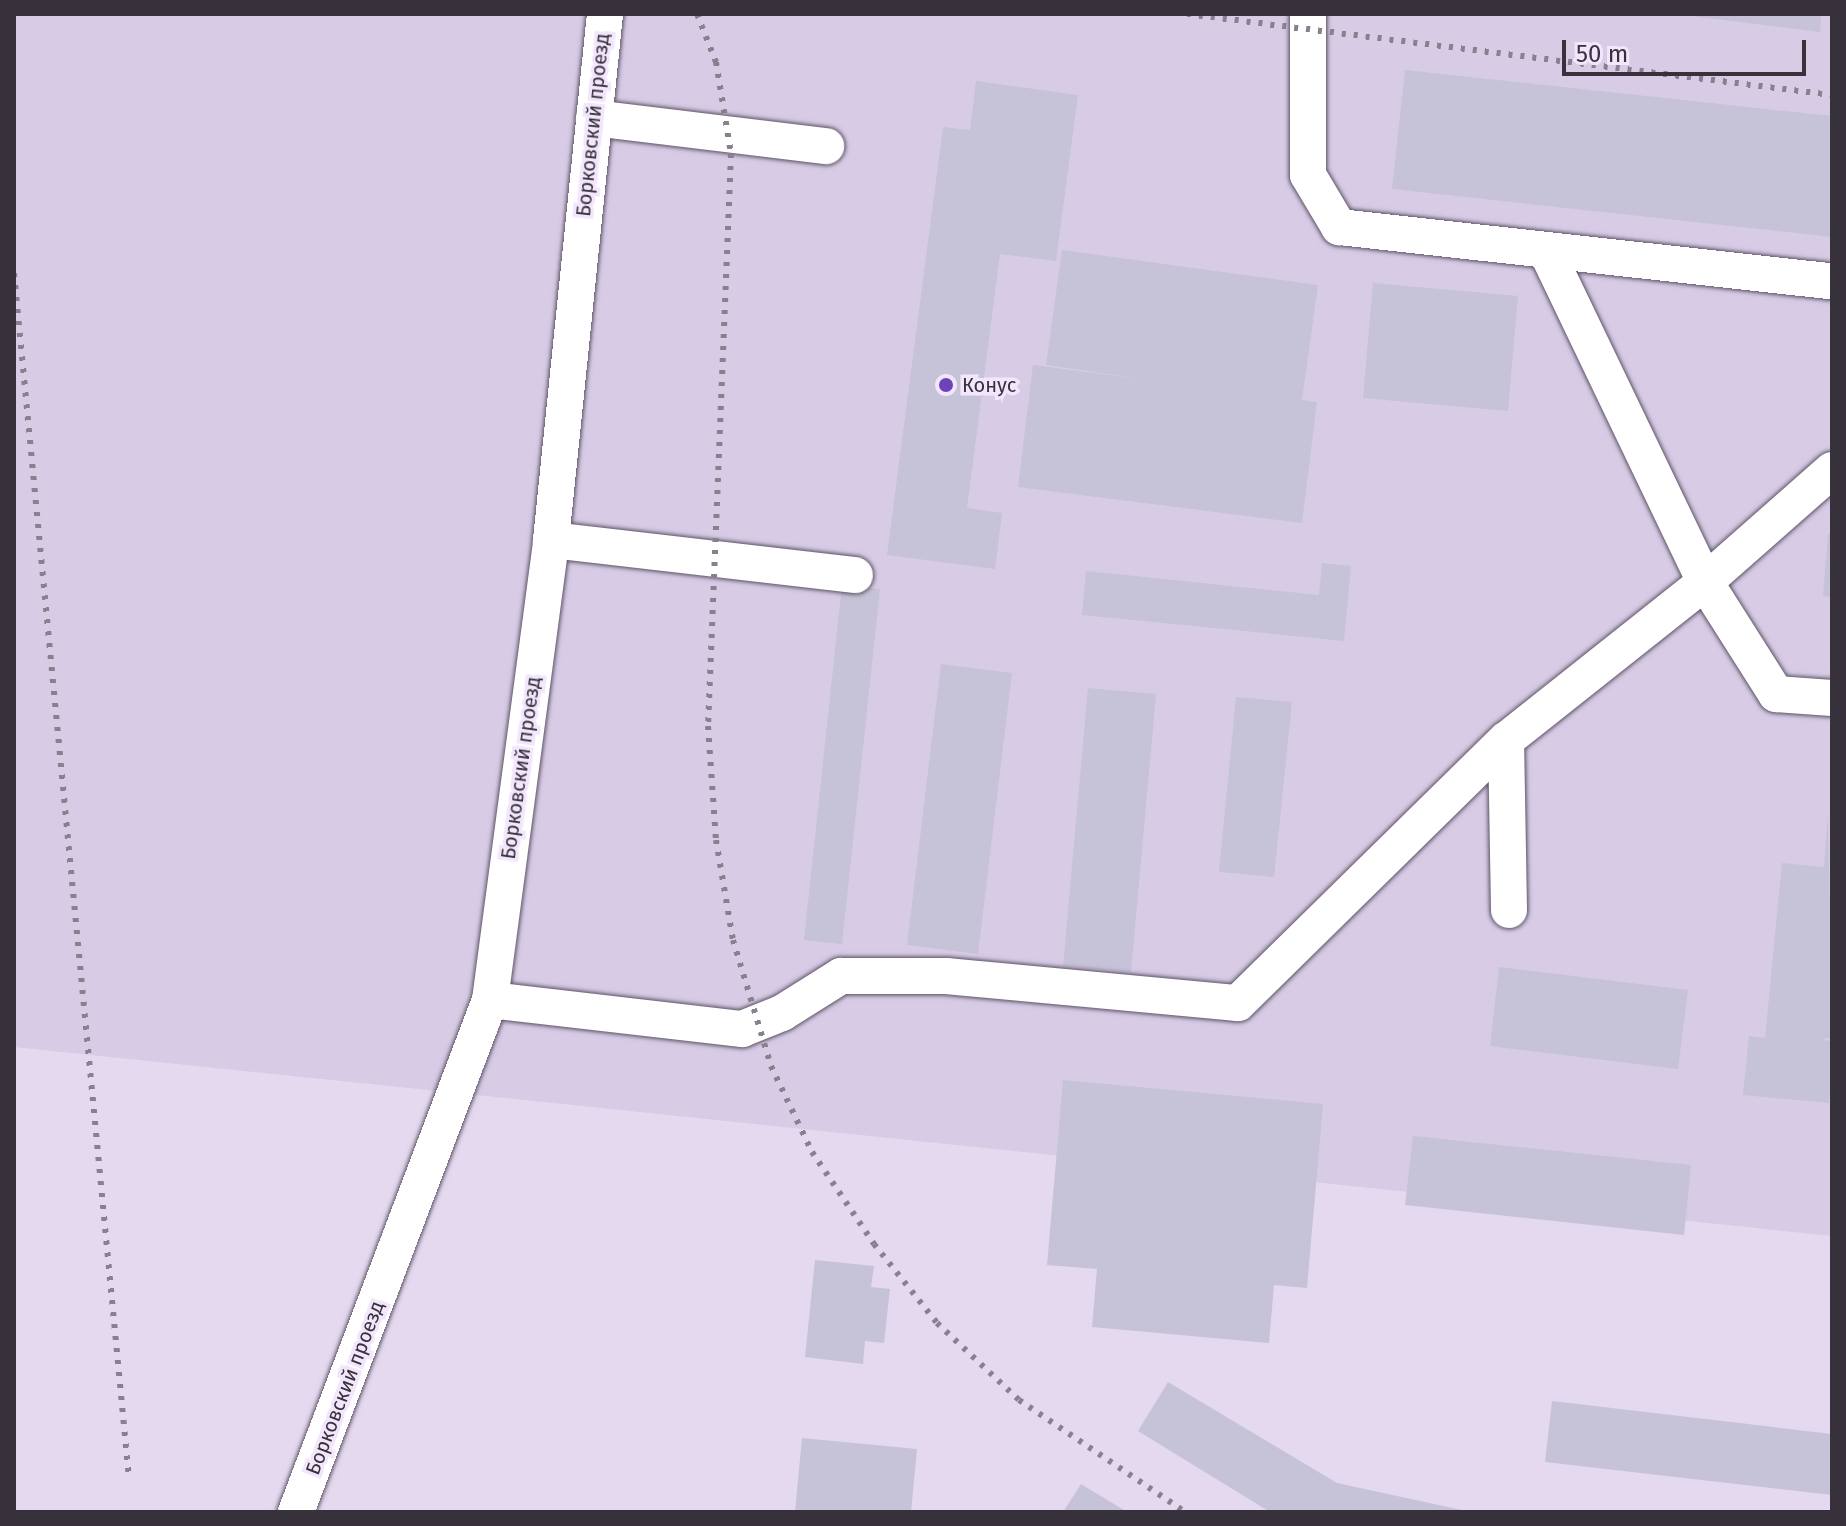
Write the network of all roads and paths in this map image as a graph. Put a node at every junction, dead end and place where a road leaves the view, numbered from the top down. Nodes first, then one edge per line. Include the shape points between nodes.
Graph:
1 (605, 14) edge
2 (1308, 14) edge
3 (594, 118) junction
4 (826, 146) dead end
5 (1546, 250) junction
6 (1832, 281) edge
7 (1832, 470) edge
8 (551, 540) junction
9 (855, 575) dead end
10 (1705, 582) junction
11 (1832, 698) edge
12 (1506, 740) junction
13 (1509, 910) dead end
14 (490, 1000) junction
15 (304, 1505) edge

1 - 3 street, Борковский проезд
2 - 5 street via 1308,175 1339,227
3 - 4 street
3 - 8 street, Борковский проезд
5 - 6 street
5 - 10 street
7 - 10 street
8 - 9 street
8 - 14 street, Борковский проезд
10 - 11 street via 1776,694
10 - 12 street
12 - 13 street
12 - 14 street via 1238,1003 946,976 841,976 782,1013 742,1029
14 - 15 street, Борковский проезд

